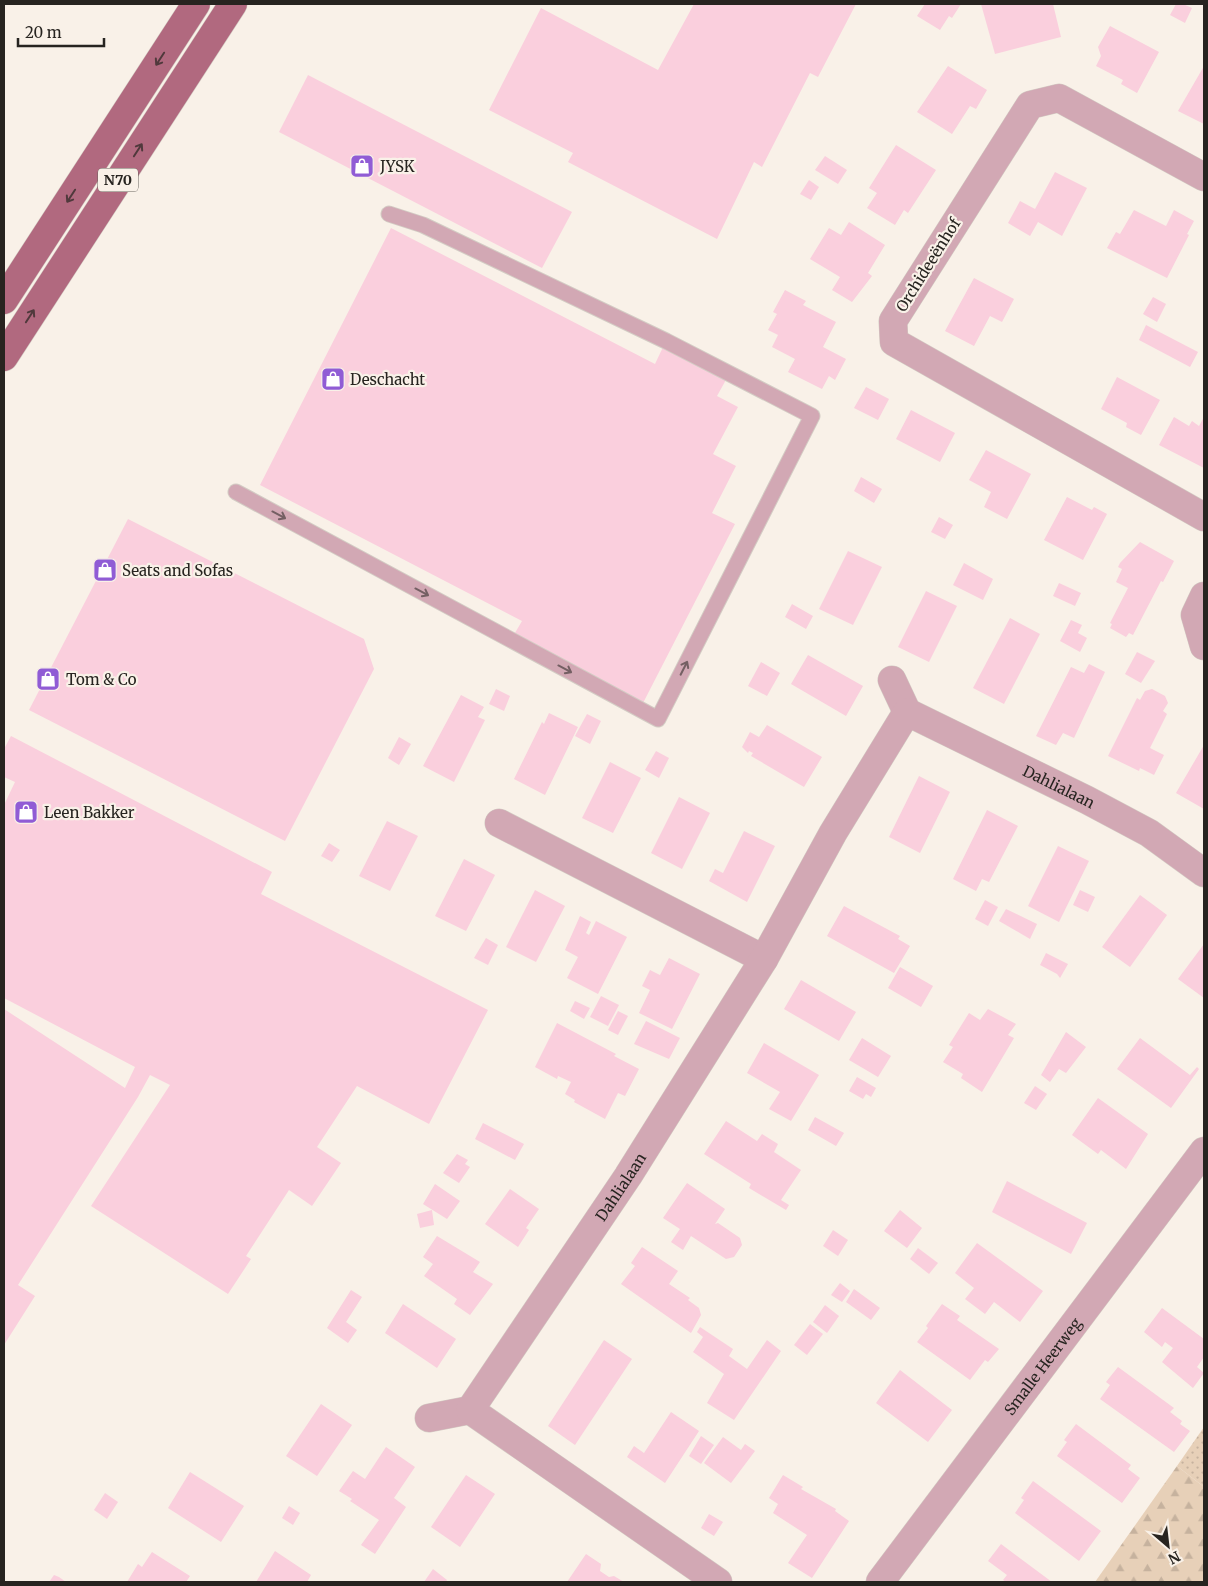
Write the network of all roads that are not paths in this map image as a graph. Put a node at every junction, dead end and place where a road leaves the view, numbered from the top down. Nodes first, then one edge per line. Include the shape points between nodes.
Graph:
1 (196, 4) edge
2 (232, 4) edge
3 (1204, 177) edge
4 (389, 214) dead end
5 (4, 300) edge
6 (4, 357) edge
7 (236, 492) dead end
8 (1204, 517) edge
9 (1204, 596) edge
10 (1204, 646) edge
11 (892, 680) dead end
12 (907, 712) junction
13 (499, 823) dead end
14 (1204, 873) edge
15 (764, 959) junction
16 (1204, 1151) edge
17 (470, 1410) junction
18 (429, 1418) dead end
19 (718, 1582) edge
20 (880, 1582) edge

1 -> 5 main road, N70
6 -> 2 main road, N70
3 - 8 street, Orchideeënhof via 1059,98 1030,105 892,321 894,342
7 -> 4 lane via 658,719 812,416 522,272 423,225
9 - 10 street via 1195,615
11 - 12 street
12 - 14 street, Dahlialaan via 1140,828
12 - 15 street, Dahlialaan via 833,833
13 - 15 street
15 - 17 street, Dahlialaan via 628,1176
16 - 20 street, Smalle Heerweg
17 - 18 street
17 - 19 street

